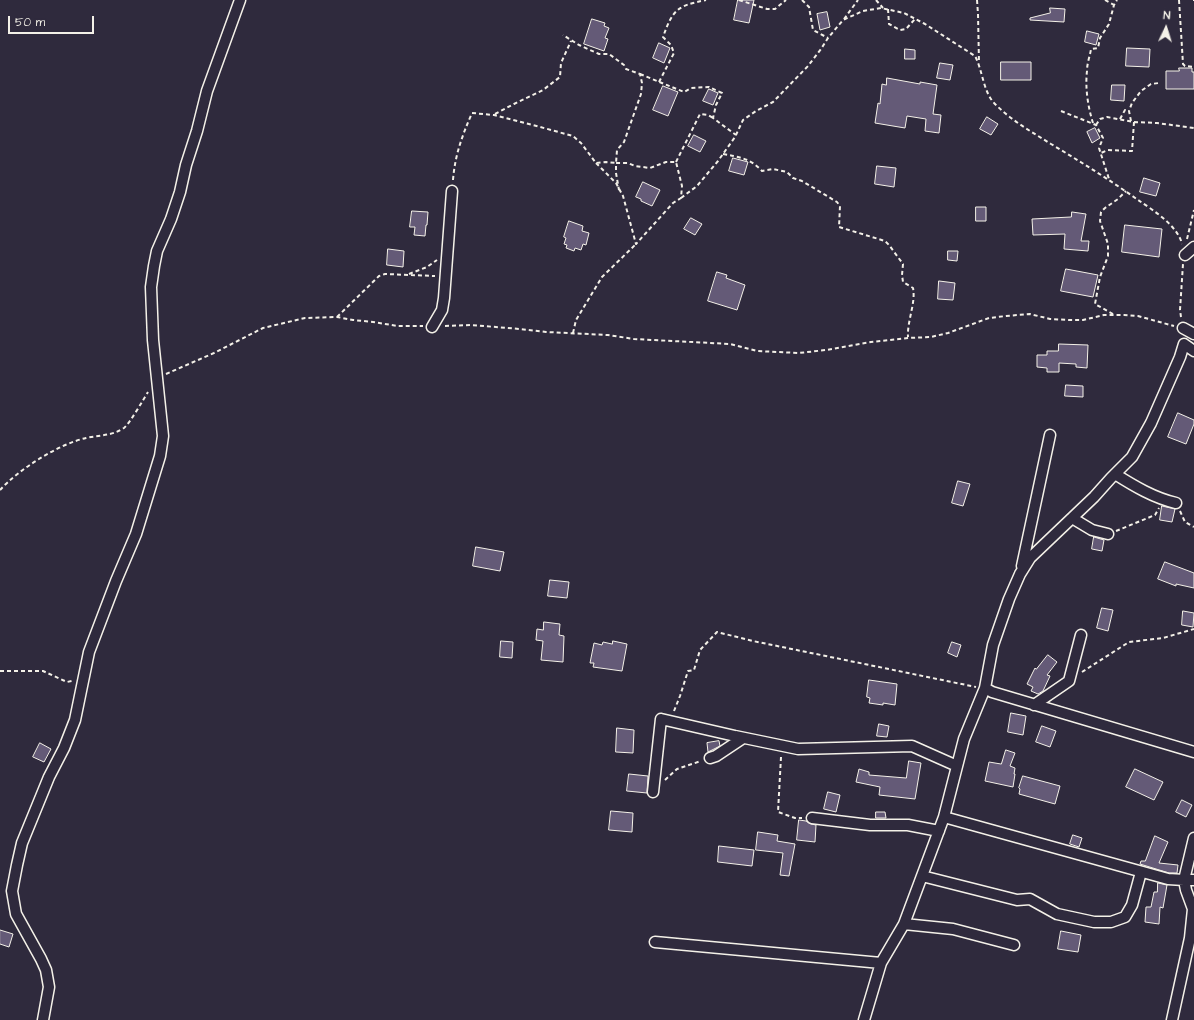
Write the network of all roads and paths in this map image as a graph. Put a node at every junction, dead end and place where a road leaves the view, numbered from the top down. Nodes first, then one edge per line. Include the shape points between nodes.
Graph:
1 (240, 0) edge
2 (706, 0) edge
3 (739, 0) edge
4 (786, 0) edge
5 (802, 0) edge
6 (858, 0) edge
7 (876, 0) edge
8 (977, 0) edge
9 (1105, 0) edge
10 (1117, 0) edge
11 (1179, 0) edge
12 (1114, 5) junction
13 (884, 8) junction
14 (888, 9) junction
15 (915, 19) junction
16 (843, 20) junction
17 (563, 36) dead end
18 (828, 38) junction
19 (571, 40) junction
20 (979, 64) junction
21 (1194, 67) edge
22 (640, 74) junction
23 (659, 82) junction
24 (1159, 83) dead end
25 (1061, 111) dead end
26 (1129, 111) junction
27 (494, 115) junction
28 (713, 118) junction
29 (1120, 119) junction
30 (1133, 121) junction
31 (1093, 123) junction
32 (1096, 125) junction
33 (1194, 128) edge
34 (736, 135) junction
35 (1101, 153) junction
36 (723, 154) junction
37 (676, 162) junction
38 (596, 163) junction
39 (616, 163) junction
40 (1109, 179) junction
41 (619, 190) junction
42 (452, 191) joint
43 (1126, 191) junction
44 (681, 198) junction
45 (1194, 210) edge
46 (636, 244) junction
47 (1194, 247) edge
48 (448, 251) junction
49 (1185, 254) junction
50 (408, 274) junction
51 (446, 279) junction
52 (1114, 315) junction
53 (337, 317) junction
54 (432, 327) junction
55 (1183, 328) junction
56 (573, 333) junction
57 (1194, 334) edge
58 (908, 338) junction
59 (1194, 351) edge
60 (156, 379) junction
61 (1050, 435) dead end
62 (1115, 474) junction
63 (0, 490) edge
64 (1164, 500) junction
65 (1176, 503) joint
66 (1072, 518) junction
67 (1194, 527) edge
68 (1108, 534) joint
69 (1020, 574) junction
70 (1194, 629) edge
71 (1081, 635) dead end
72 (0, 671) edge
73 (84, 679) junction
74 (1069, 681) junction
75 (985, 688) junction
76 (1034, 705) junction
77 (669, 721) junction
78 (744, 738) junction
79 (781, 746) junction
80 (1194, 752) edge
81 (710, 758) joint
82 (957, 766) junction
83 (653, 792) joint
84 (944, 817) junction
85 (812, 818) joint
86 (939, 831) junction
87 (1194, 838) edge
88 (1141, 872) junction
89 (922, 876) junction
90 (1189, 880) edge
91 (904, 924) junction
92 (655, 942) dead end
93 (1014, 945) dead end
94 (881, 963) junction
95 (43, 1020) edge
96 (864, 1020) edge
97 (1172, 1020) edge

1 - 60 street via 207,91 180,192 157,251 151,287
2 - 23 path via 687,4 673,13 663,37 671,45 674,53
3 - 4 path via 775,9
5 - 18 path via 809,7 813,30
6 - 16 path
7 - 13 path
8 - 20 path
9 - 12 path
10 - 12 path
11 - 21 path via 1183,64
12 - 31 path via 1098,48 1091,49 1087,70 1088,99
13 - 14 path
13 - 16 path via 863,10
14 - 15 path
14 - 15 path via 889,24 900,30 906,29
15 - 20 path via 975,56
16 - 18 path
17 - 19 path
18 - 34 path via 808,66 773,102 743,120
19 - 22 path via 599,54 609,54 626,69
19 - 27 path via 561,64 560,77 543,90
20 - 40 path via 986,89 995,104 1015,121
22 - 23 path
22 - 39 path via 641,94 624,142 617,150
23 - 28 path via 684,92 692,88 709,87 722,93
24 - 26 path via 1151,84 1141,92
25 - 31 path
26 - 29 path via 1125,110
26 - 30 path
27 - 38 path via 573,136
27 - 42 path via 472,114 461,140 454,167
28 - 34 path
28 - 37 path via 700,114
29 - 30 path
29 - 32 path via 1107,117 1100,119
30 - 33 path
30 - 35 path via 1132,151 1108,150
31 - 32 path
32 - 35 path via 1103,138 1099,148
34 - 36 path
35 - 40 path
36 - 44 path via 697,186
36 - 58 path via 756,164 762,171 774,169 787,172 793,178 837,202 840,206 838,227 889,244 903,264 903,282 913,288
37 - 39 path via 666,162 650,168
37 - 44 path via 682,186
38 - 39 path
38 - 41 path via 616,183
39 - 41 path
40 - 43 path
41 - 46 path via 626,204
42 - 48 street
43 - 49 path via 1154,210 1171,226 1181,239
43 - 52 path via 1101,212 1100,221 1108,244 1108,256 1100,277 1095,304
44 - 46 path via 673,203
45 - 49 path
46 - 56 path via 602,277 576,320
47 - 49 street
48 - 50 path via 427,267
48 - 51 street
49 - 55 path via 1180,310
50 - 51 path via 434,275
50 - 53 path via 379,276
51 - 54 street via 442,310
52 - 55 path via 1138,316
52 - 58 path via 1083,320 1050,319 1030,314 1006,316 989,318 948,333
53 - 54 path via 398,326
53 - 60 path via 305,318 263,328
54 - 56 path via 471,325
55 - 57 street
56 - 58 path via 730,344 757,351 799,352
59 - 62 street via 1184,344 1151,422 1132,457
60 - 63 path via 126,427 114,434 86,438 68,444 45,455 8,481
60 - 73 street via 163,436 160,456 136,534 89,652
61 - 69 street
62 - 64 street
62 - 66 street
64 - 65 street
64 - 68 path via 1155,515
65 - 67 path via 1184,522
66 - 68 street via 1092,530
66 - 69 street via 1030,558
69 - 75 street via 993,645
70 - 74 path via 1163,638 1129,642
71 - 74 street
72 - 73 path via 43,671 68,682
73 - 95 street via 75,720 22,843 12,891 16,914 46,970 49,987
74 - 76 street
75 - 76 street
75 - 77 path via 717,632 700,650 694,670 688,671
75 - 82 street via 964,739
76 - 80 street
77 - 78 street
77 - 83 street via 661,719
78 - 79 street
78 - 81 street
79 - 82 street via 798,749 912,746
79 - 85 path via 778,812 795,818
81 - 83 path via 677,769
82 - 84 street
84 - 86 street
84 - 88 street
85 - 86 street via 870,825 908,825
86 - 89 street
87 - 90 street
88 - 89 street via 1132,905 1125,917 1111,922 1094,922 1057,914 1030,899 1017,900
88 - 90 street via 1168,879
89 - 91 street
90 - 97 street via 1186,890 1193,909 1190,938
91 - 93 street via 953,930
91 - 94 street
92 - 94 street
94 - 96 street

